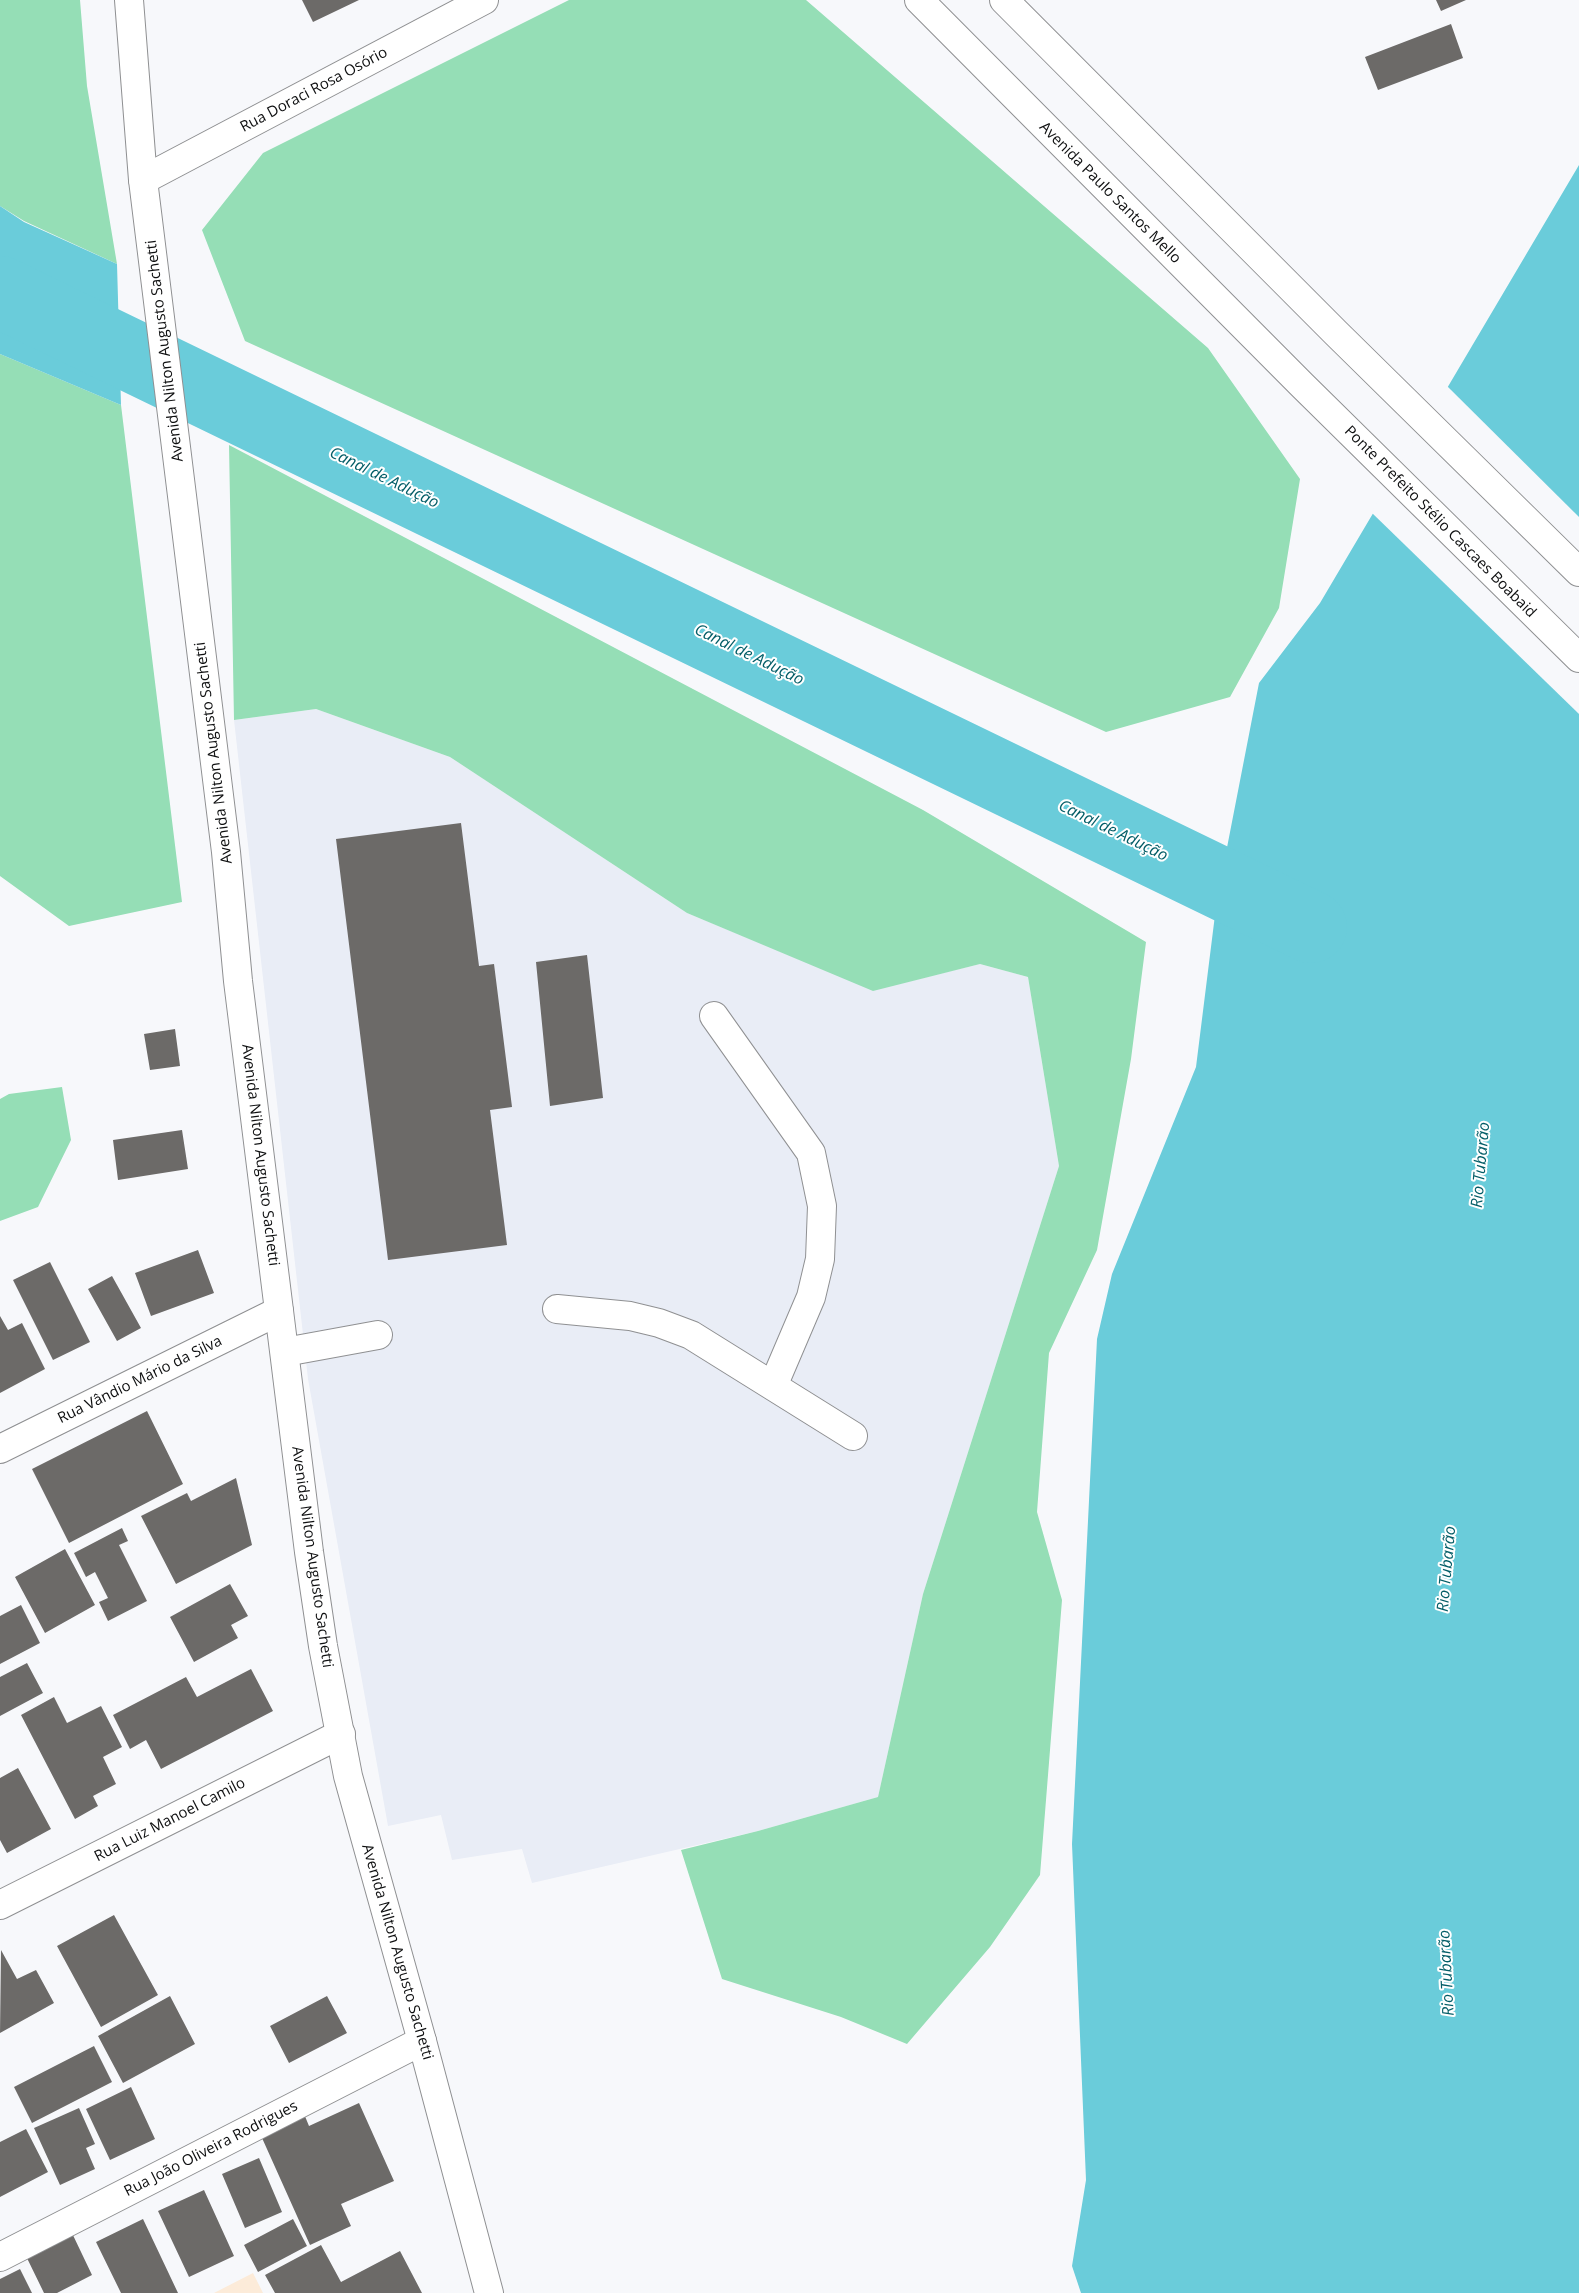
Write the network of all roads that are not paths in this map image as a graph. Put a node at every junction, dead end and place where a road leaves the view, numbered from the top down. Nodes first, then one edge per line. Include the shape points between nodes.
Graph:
1 (129, 0) edge
2 (484, 0) edge
3 (919, 0) edge
4 (1004, 0) edge
5 (143, 180) junction
6 (1302, 385) joint
7 (1579, 572) edge
8 (1579, 658) edge
9 (714, 1016) dead end
10 (557, 1309) dead end
11 (279, 1310) junction
12 (378, 1335) dead end
13 (286, 1352) junction
14 (773, 1386) junction
15 (852, 1436) dead end
16 (0, 1449) edge
17 (341, 1734) junction
18 (0, 1905) edge
19 (422, 2040) junction
20 (0, 2257) edge
21 (489, 2293) edge

1 - 5 main road, Avenida Nilton Augusto Sachetti
2 - 5 main road, Rua Doraci Rosa Osório
3 - 6 main road, Avenida Paulo Santos Mello
4 - 7 main road
5 - 11 main road, Avenida Nilton Augusto Sachetti
6 - 8 main road, Ponte Prefeito Stélio Cascaes Boabaid
9 - 14 main road via 811,1153 822,1206 820,1259 811,1297
10 - 14 main road via 630,1316 667,1326 691,1335
11 - 13 main road, Avenida Nilton Augusto Sachetti
11 - 16 main road, Rua Vândio Mário da Silva
12 - 13 main road
13 - 17 main road, Avenida Nilton Augusto Sachetti via 316,1599
14 - 15 main road
17 - 18 main road, Rua Luiz Manoel Camilo
17 - 19 main road, Avenida Nilton Augusto Sachetti via 348,1776
19 - 20 main road, Rua João Oliveira Rodrigues
19 - 21 main road, Avenida Nilton Augusto Sachetti

